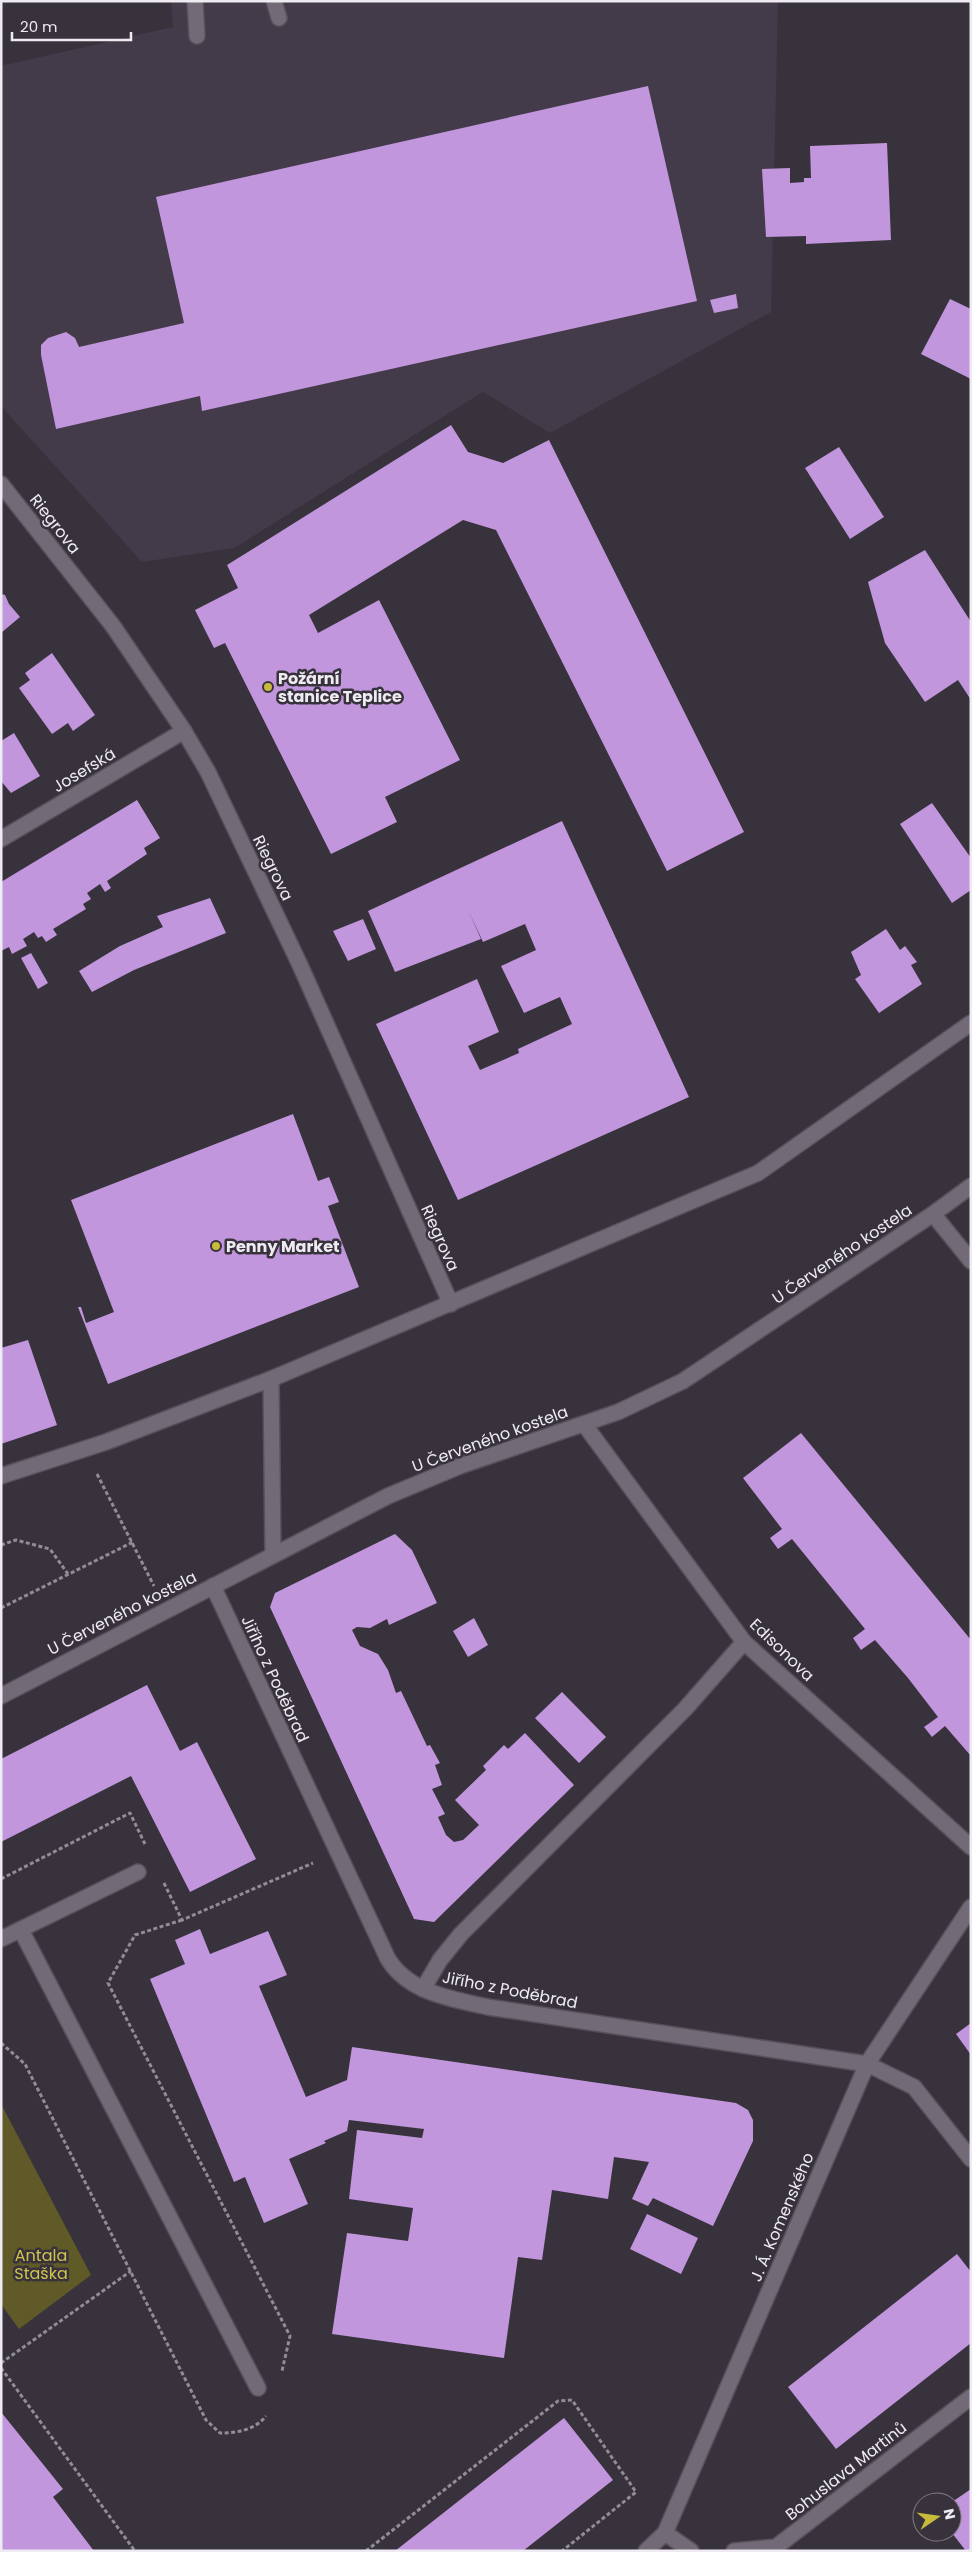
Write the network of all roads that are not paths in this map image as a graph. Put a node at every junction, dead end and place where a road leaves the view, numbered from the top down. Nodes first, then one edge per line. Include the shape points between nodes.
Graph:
1 (195, 1) edge
2 (274, 1) edge
3 (279, 18) dead end
4 (198, 36) dead end
5 (1, 484) edge
6 (184, 732) junction
7 (1, 840) edge
8 (971, 1024) edge
9 (971, 1186) edge
10 (933, 1214) junction
11 (971, 1261) edge
12 (451, 1304) junction
13 (271, 1379) junction
14 (584, 1424) junction
15 (1, 1476) edge
16 (273, 1555) junction
17 (213, 1586) junction
18 (744, 1642) junction
19 (1, 1696) edge
20 (971, 1847) edge
21 (138, 1872) dead end
22 (971, 1907) edge
23 (21, 1930) junction
24 (1, 1940) edge
25 (423, 1990) junction
26 (867, 2064) junction
27 (971, 2159) edge
28 (258, 2388) dead end
29 (971, 2397) edge
30 (665, 2533) junction
31 (646, 2551) edge
32 (691, 2551) edge
33 (734, 2551) edge

1 - 4 street
2 - 3 street
5 - 6 street, Riegrova via 113,626
6 - 7 street, Josefská
6 - 12 street, Riegrova via 208,772 300,965
8 - 12 street via 758,1173
9 - 10 street, U Červeného kostela
10 - 11 street
10 - 14 street, U Červeného kostela via 691,1376 652,1397
12 - 13 street
13 - 15 street via 106,1442
13 - 16 street
14 - 16 street, U Červeného kostela via 430,1478
14 - 18 street, Edisonova
16 - 17 street, U Červeného kostela
17 - 19 street, U Červeného kostela
17 - 25 street, Jiřího z Poděbrad via 388,1959 401,1976
18 - 20 street, Edisonova
18 - 25 street via 685,1708 461,1934 440,1960
21 - 23 street
22 - 26 street, J. Á. Komenského
23 - 24 street
23 - 28 street
25 - 26 street, Jiřího z Poděbrad via 507,2010
26 - 27 street, Jiřího z Poděbrad via 914,2087
26 - 30 street, J. Á. Komenského
29 - 33 street, Bohuslava Martinů via 776,2547
30 - 31 street, J. Á. Komenského
30 - 32 street

